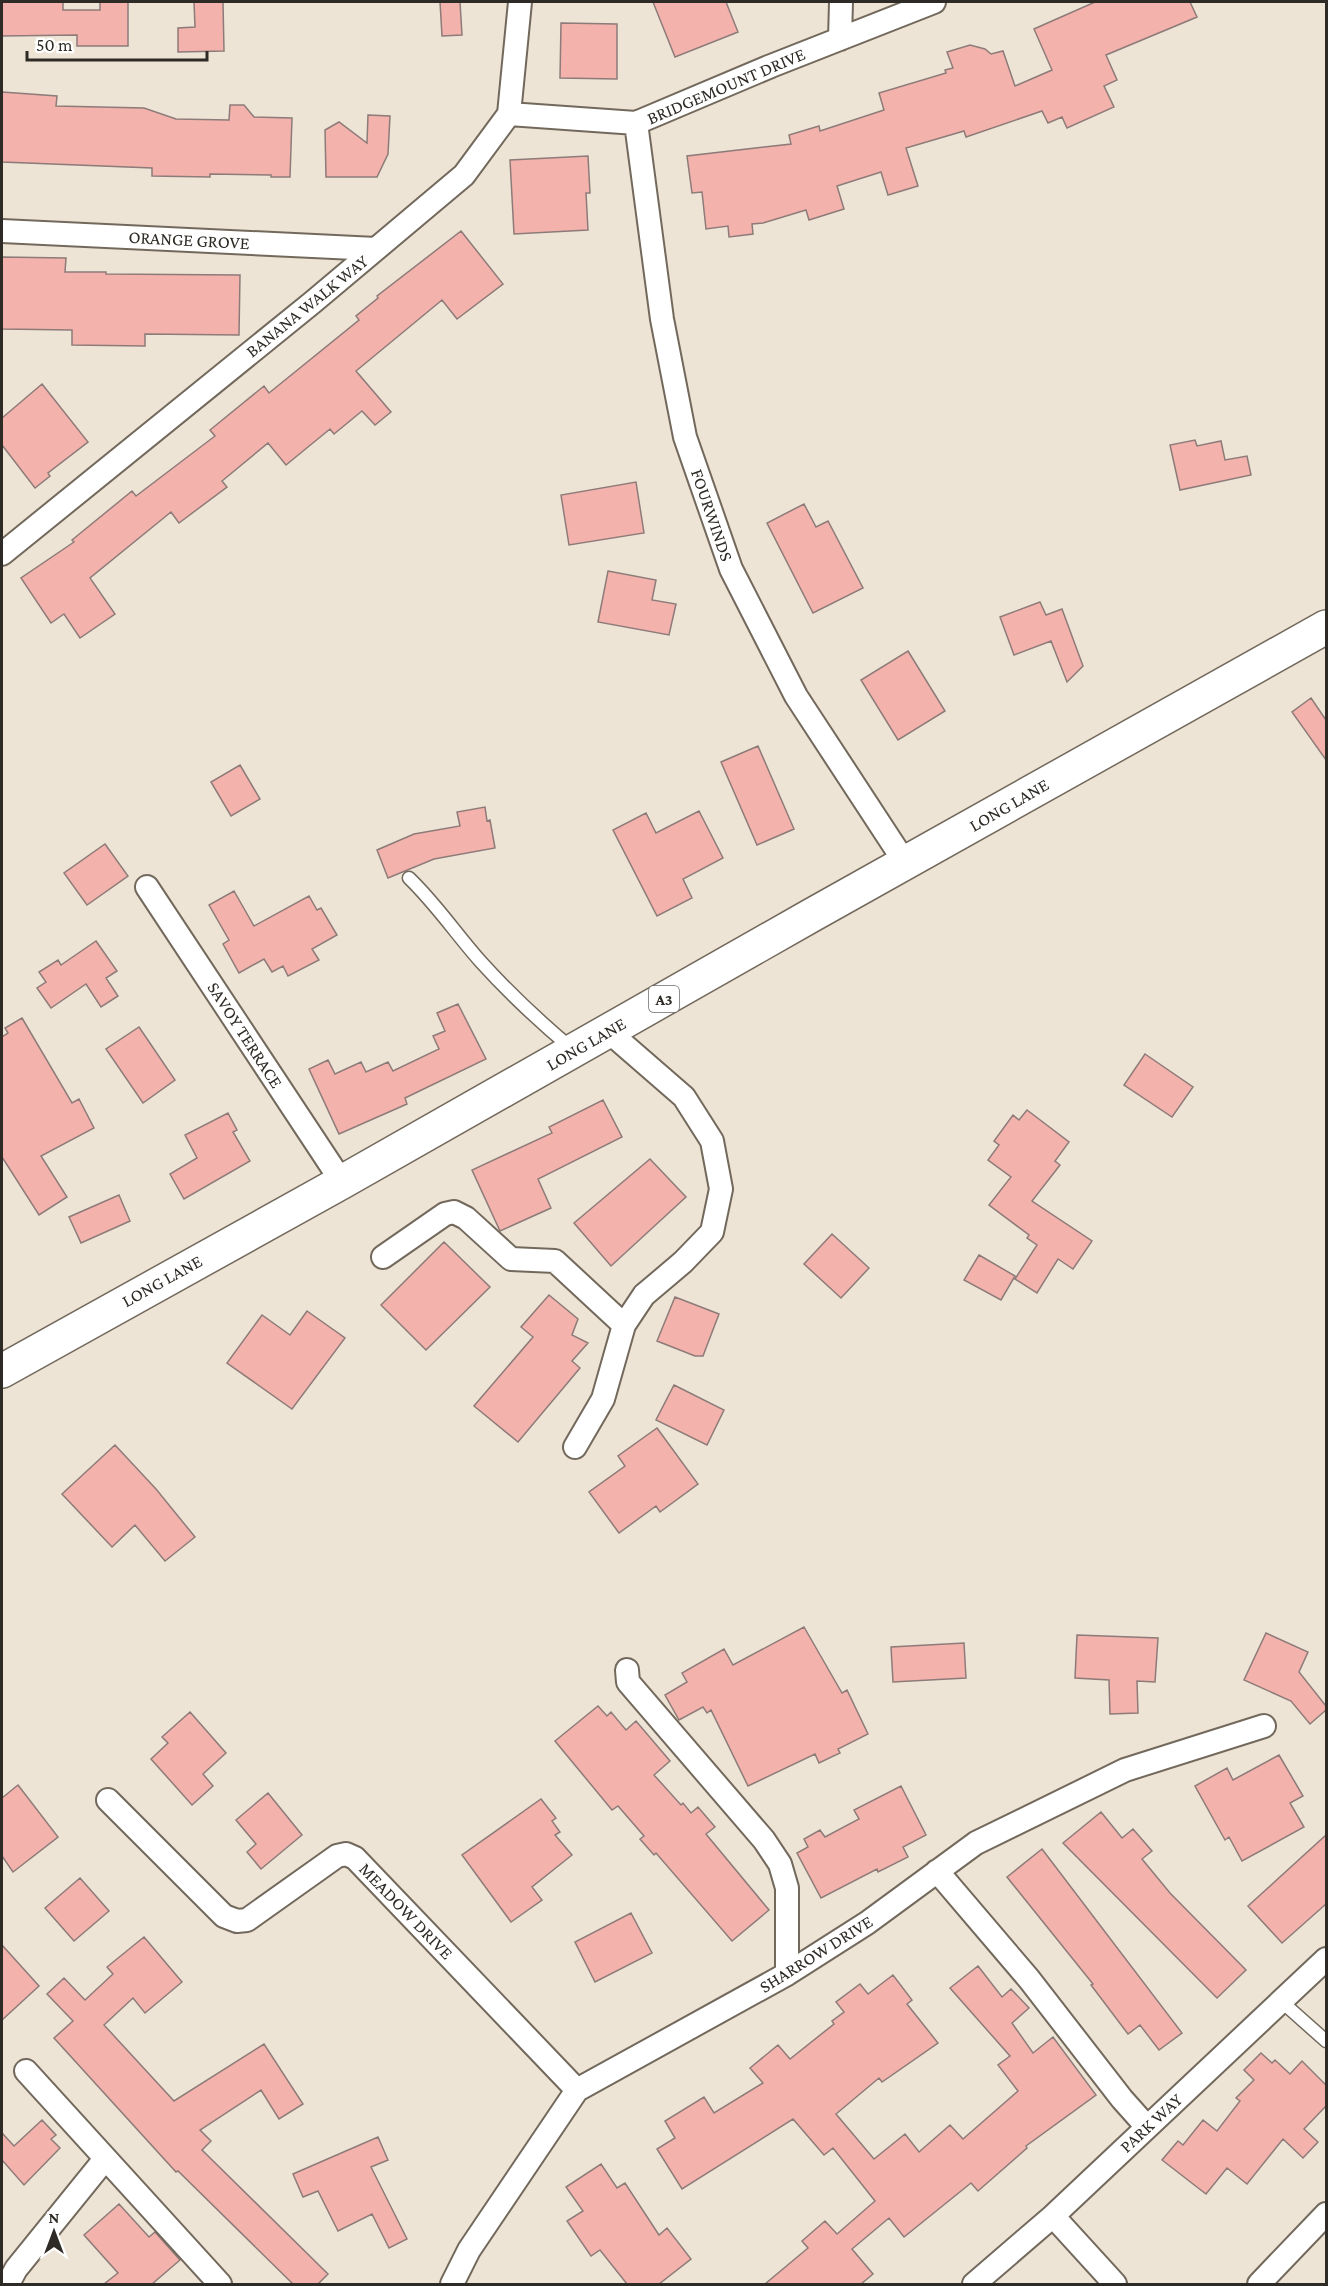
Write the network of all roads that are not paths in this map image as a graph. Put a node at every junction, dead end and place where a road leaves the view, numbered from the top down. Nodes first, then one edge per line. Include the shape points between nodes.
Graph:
1 (520, 2) edge
2 (841, 2) edge
3 (934, 2) edge
4 (840, 39) junction
5 (509, 114) junction
6 (636, 123) junction
7 (2, 231) edge
8 (376, 249) junction
9 (2, 554) edge
10 (1326, 627) edge
11 (906, 864) junction
12 (409, 878) dead end
13 (147, 887) dead end
14 (608, 1031) junction
15 (574, 1051) junction
16 (342, 1182) junction
17 (383, 1257) dead end
18 (624, 1325) junction
19 (2, 1371) edge
20 (575, 1447) dead end
21 (627, 1670) dead end
22 (1264, 1726) dead end
23 (108, 1800) dead end
24 (937, 1871) junction
25 (1326, 1959) edge
26 (787, 1974) junction
27 (1281, 2001) junction
28 (1326, 2041) edge
29 (26, 2071) dead end
30 (577, 2090) junction
31 (1148, 2127) junction
32 (105, 2158) junction
33 (1326, 2214) edge
34 (1053, 2216) junction
35 (8, 2284) edge
36 (220, 2284) edge
37 (452, 2284) edge
38 (974, 2284) edge
39 (1115, 2284) edge
40 (1259, 2284) edge

1 - 5 street
2 - 4 street
3 - 4 street, BRIDGEMOUNT DRIVE
4 - 6 street, BRIDGEMOUNT DRIVE
5 - 6 street, BRIDGEMOUNT DRIVE
5 - 8 street, BANANA WALK WAY via 464,175
6 - 11 street, FOURWINDS via 662,319 685,437 730,569 796,696
7 - 8 street, ORANGE GROVE
8 - 9 street, BANANA WALK WAY
10 - 11 main road, LONG LANE / A3
11 - 14 main road, LONG LANE / A3
12 - 15 lane via 433,900 480,960 534,1017
13 - 16 street, SAVOY TERRACE
14 - 15 main road, LONG LANE / A3
14 - 18 street via 684,1097 712,1141 721,1189 712,1232 644,1295
15 - 16 main road, LONG LANE / A3
16 - 19 main road, LONG LANE / A3
17 - 18 street via 454,1212 466,1218 511,1259 555,1261
18 - 20 street via 603,1399
21 - 26 street via 628,1682 765,1840 780,1864 787,1888
22 - 24 street, SHARROW DRIVE via 1125,1770 976,1843
23 - 30 street, MEADOW DRIVE via 224,1916 237,1921 247,1920 337,1856 355,1858
24 - 26 street, SHARROW DRIVE via 867,1923
24 - 31 street
25 - 27 street, PARK WAY
26 - 30 street, SHARROW DRIVE
27 - 28 lane
27 - 31 street, PARK WAY
29 - 32 street
30 - 37 street, SHARROW DRIVE via 469,2250
31 - 34 street, PARK WAY
32 - 35 street
32 - 36 street
33 - 40 street
34 - 38 street, PARK WAY
34 - 39 street

